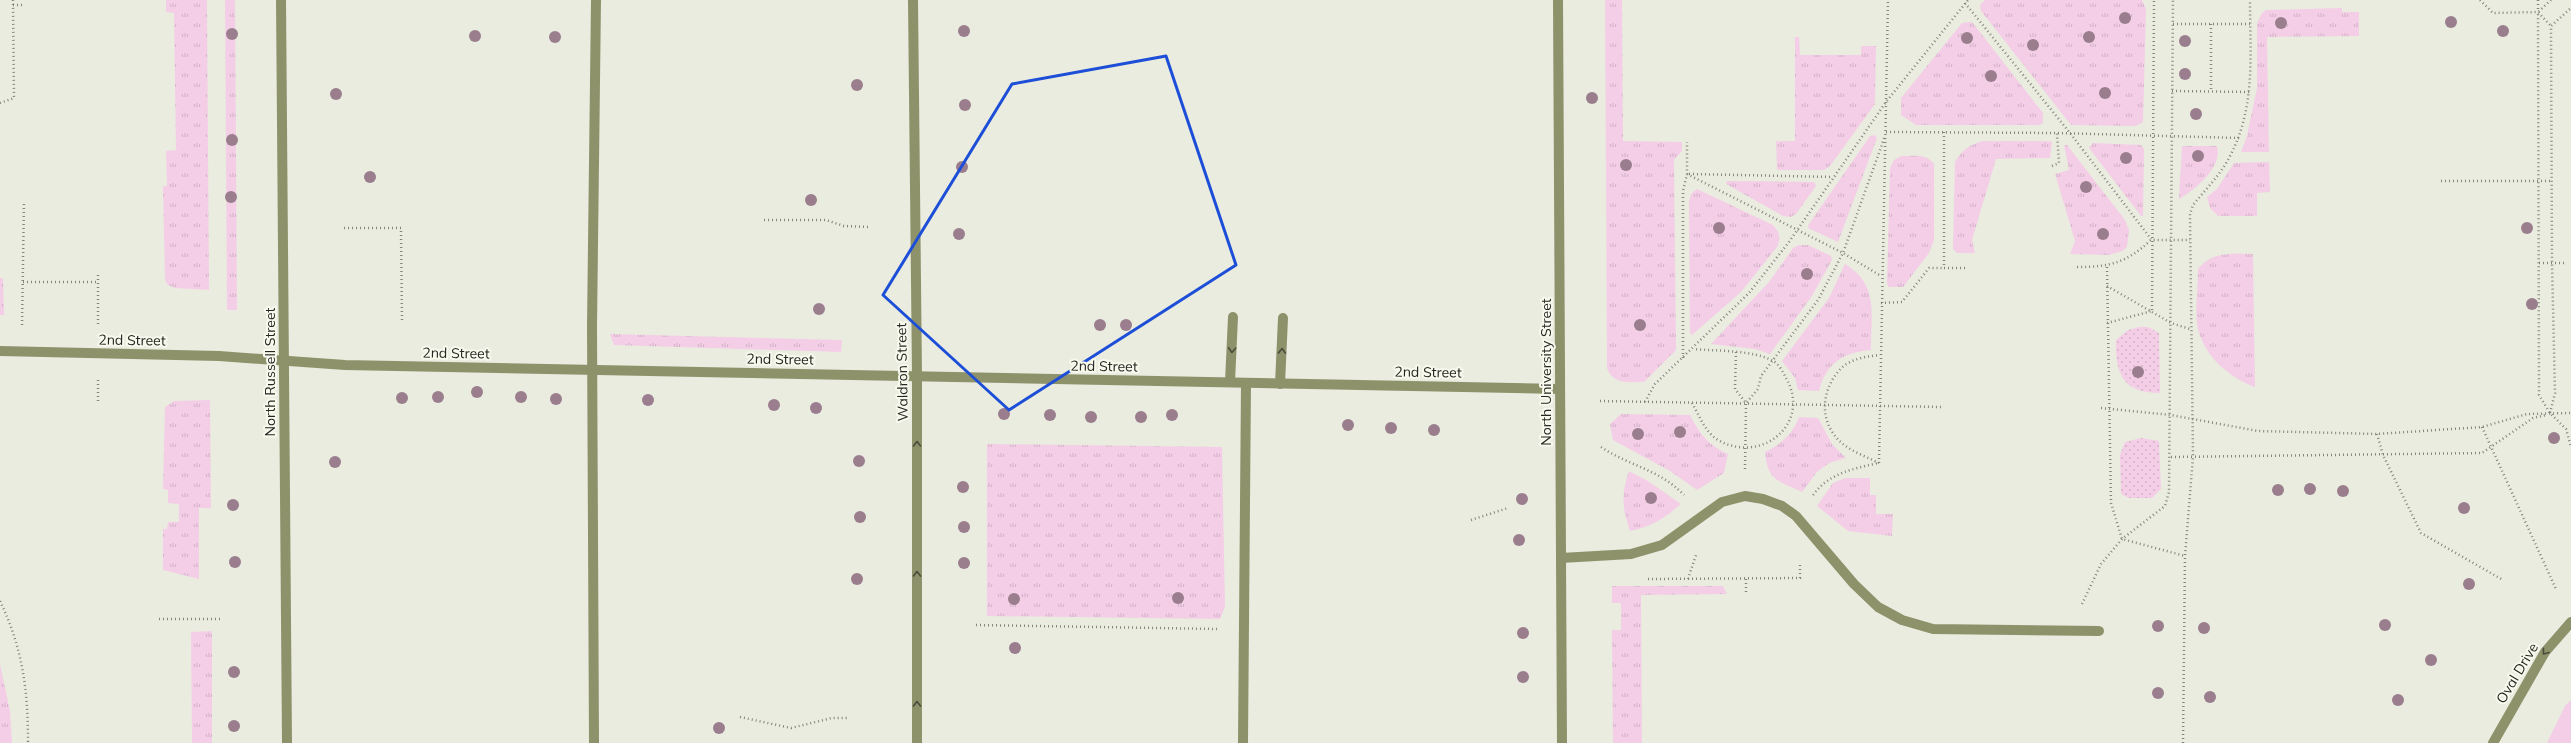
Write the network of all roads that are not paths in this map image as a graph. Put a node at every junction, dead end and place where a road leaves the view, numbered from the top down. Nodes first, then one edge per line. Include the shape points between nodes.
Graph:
1 (281, 0) edge
2 (596, 0) edge
3 (912, 0) edge
4 (1558, 0) edge
5 (1233, 317) dead end
6 (1282, 318) dead end
7 (0, 351) edge
8 (283, 361) junction
9 (592, 370) junction
10 (917, 376) junction
11 (1230, 382) junction
12 (1246, 383) junction
13 (1280, 384) junction
14 (1560, 389) junction
15 (1561, 558) junction
16 (2571, 622) edge
17 (2099, 631) dead end
18 (287, 743) edge
19 (594, 743) edge
20 (917, 743) edge
21 (1243, 743) edge
22 (1562, 743) edge
23 (2492, 743) edge

1 - 8 street, North Russell Street
2 - 9 street
3 - 10 street, Waldron Street
4 - 14 street, North University Street
5 -> 11 street
13 -> 6 street
7 - 8 street, 2nd Street via 219,356
8 - 9 street, 2nd Street via 346,365
8 - 18 street, North Russell Street
9 - 10 street, 2nd Street
9 - 19 street
10 - 11 street, 2nd Street
20 -> 10 street, Waldron Street
11 - 12 street, 2nd Street
12 - 13 street, 2nd Street
12 - 21 street
13 - 14 street, 2nd Street
14 - 15 street, North University Street
15 - 17 street via 1631,554 1662,545 1722,502 1745,496 1782,506 1796,516 1854,584 1878,607 1902,620 1933,629
15 - 22 street, North University Street
16 -> 23 street, Oval Drive via 2545,652

